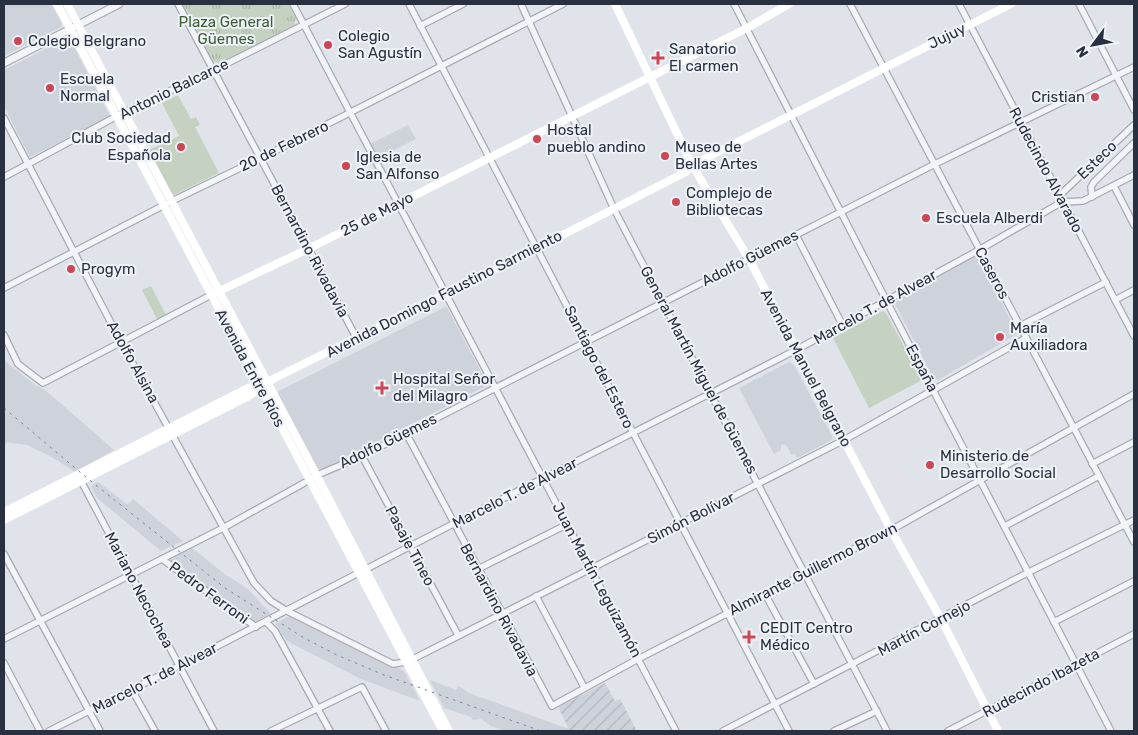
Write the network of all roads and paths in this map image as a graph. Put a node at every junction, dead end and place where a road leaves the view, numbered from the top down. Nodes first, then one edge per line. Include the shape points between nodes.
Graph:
1 (57, 4) edge
2 (67, 4) edge
3 (119, 4) edge
4 (178, 4) edge
5 (293, 4) edge
6 (345, 4) edge
7 (408, 4) edge
8 (463, 4) edge
9 (521, 4) edge
10 (563, 4) edge
11 (615, 4) edge
12 (734, 4) edge
13 (789, 4) edge
14 (850, 4) edge
15 (959, 4) edge
16 (1011, 4) edge
17 (1079, 4) edge
18 (529, 21) junction
19 (78, 24) junction
20 (304, 24) junction
21 (970, 25) junction
22 (420, 26) junction
23 (70, 28) junction
24 (747, 28) junction
25 (4, 63) edge
26 (440, 66) junction
27 (1134, 67) edge
28 (884, 68) junction
29 (214, 70) junction
30 (1117, 76) junction
31 (651, 77) junction
32 (1134, 110) edge
33 (125, 113) junction
34 (351, 113) junction
35 (790, 115) junction
36 (117, 116) junction
37 (571, 116) junction
38 (4, 118) edge
39 (1021, 123) junction
40 (1134, 125) edge
41 (1134, 143) edge
42 (261, 158) junction
43 (489, 158) junction
44 (28, 164) junction
45 (935, 164) junction
46 (692, 165) junction
47 (4, 176) edge
48 (1134, 176) edge
49 (1114, 186) junction
50 (1092, 197) junction
51 (1061, 199) junction
52 (172, 200) junction
53 (398, 203) junction
54 (164, 205) junction
55 (614, 209) junction
56 (841, 212) junction
57 (1134, 225) edge
58 (796, 235) junction
59 (537, 248) junction
60 (308, 249) junction
61 (980, 250) junction
62 (75, 252) junction
63 (749, 259) junction
64 (1106, 282) junction
65 (4, 288) edge
66 (1134, 290) edge
67 (219, 291) junction
68 (446, 294) junction
69 (211, 295) junction
70 (886, 300) junction
71 (1115, 300) junction
72 (663, 302) junction
73 (842, 324) junction
74 (1020, 326) junction
75 (4, 336) edge
76 (1134, 336) edge
77 (1026, 338) junction
78 (356, 339) junction
79 (121, 342) junction
80 (585, 342) junction
81 (796, 350) junction
82 (262, 384) junction
83 (495, 388) junction
84 (933, 390) junction
85 (710, 394) junction
86 (1134, 394) edge
87 (1073, 428) junction
88 (171, 431) junction
89 (406, 433) junction
90 (633, 434) junction
91 (844, 440) junction
92 (1134, 442) edge
93 (362, 456) junction
94 (1092, 464) junction
95 (317, 476) junction
96 (1099, 476) junction
97 (80, 478) junction
98 (543, 478) junction
99 (309, 480) junction
100 (980, 480) junction
101 (758, 484) junction
102 (4, 512) edge
103 (4, 520) edge
104 (1134, 520) edge
105 (453, 524) junction
106 (568, 524) junction
107 (679, 524) junction
108 (1125, 525) junction
109 (1005, 526) junction
110 (223, 528) junction
111 (891, 530) junction
112 (1134, 542) edge
113 (410, 546) junction
114 (4, 554) edge
115 (162, 559) junction
116 (591, 568) junction
117 (478, 569) junction
118 (362, 572) junction
119 (1029, 572) junction
120 (131, 574) junction
121 (805, 574) junction
122 (1134, 581) edge
123 (765, 594) junction
124 (536, 596) junction
125 (287, 611) junction
126 (727, 613) junction
127 (501, 614) junction
128 (940, 619) junction
129 (41, 620) junction
130 (266, 622) junction
131 (1054, 622) junction
132 (256, 627) junction
133 (1134, 634) edge
134 (458, 635) junction
135 (4, 639) edge
136 (638, 659) junction
137 (410, 661) junction
138 (4, 663) edge
139 (853, 664) junction
140 (1076, 664) junction
141 (179, 666) junction
142 (814, 684) junction
143 (584, 687) junction
144 (132, 690) junction
145 (429, 699) junction
146 (775, 704) junction
147 (552, 706) joint
148 (318, 708) junction
149 (987, 710) junction
150 (89, 711) junction
151 (876, 711) junction
152 (40, 731) edge
153 (49, 731) edge
154 (100, 731) edge
155 (155, 731) edge
156 (214, 731) edge
157 (271, 731) edge
158 (330, 731) edge
159 (386, 731) edge
160 (443, 731) edge
161 (450, 731) edge
162 (676, 731) edge
163 (723, 731) edge
164 (789, 731) edge
165 (834, 731) edge
166 (887, 731) edge
167 (948, 731) edge
168 (998, 731) edge
169 (1111, 731) edge

1 - 23 main road, Avenida Entre Ríos
2 - 19 main road, Avenida Entre Ríos
3 - 19 street
4 - 29 street, Bernardino Rivadavia
5 - 20 street, Juan Martín Leguizamón
6 - 20 street, Antonio Balcarce
7 - 22 street, Santiago del Estero
8 - 22 street
9 - 18 street, General Martín Miguel de Güemes
10 - 18 street, 20 de Febrero
11 - 31 main road, Avenida Manuel Belgrano
12 - 24 street, España
13 - 24 main road, 25 de Mayo
14 - 28 street, Caseros
15 - 21 street, Rudecindo Alvarado
16 - 21 main road, Jujuy
17 - 30 street
18 - 26 street, 20 de Febrero
18 - 37 street, General Martín Miguel de Güemes
19 - 23 street
19 - 33 main road, Avenida Entre Ríos
20 - 29 street, Antonio Balcarce
20 - 34 street, Juan Martín Leguizamón
21 - 28 main road, Jujuy
21 - 39 street, Rudecindo Alvarado
22 - 26 street, Santiago del Estero
23 - 25 street
23 - 36 main road, Avenida Entre Ríos
24 - 31 main road, 25 de Mayo
24 - 35 street, España
26 - 34 street, 20 de Febrero
26 - 43 street, Santiago del Estero
27 - 30 street, Adolfo Güemes
28 - 35 main road, Avenida Domingo Faustino Sarmiento
28 - 45 street, Caseros
29 - 33 street, Antonio Balcarce
29 - 42 street, Bernardino Rivadavia
30 - 32 street
30 - 39 street, Adolfo Güemes
31 - 37 main road, 25 de Mayo
31 - 46 main road, Avenida Manuel Belgrano
33 - 36 street, Antonio Balcarce
33 - 52 main road, Avenida Entre Ríos
34 - 42 street, 20 de Febrero
34 - 53 street, Juan Martín Leguizamón
35 - 46 main road, Avenida Domingo Faustino Sarmiento
35 - 56 street, España
36 - 44 street, Antonio Balcarce
36 - 54 main road, Avenida Entre Ríos
37 - 43 main road, 25 de Mayo
37 - 55 street, General Martín Miguel de Güemes
38 - 44 street, Adolfo Alsina
39 - 45 street, Adolfo Güemes
39 - 51 street, Rudecindo Alvarado
40 - 51 street, Esteco
41 - 50 street, Esteco via 1094,182
42 - 52 street, 20 de Febrero
42 - 60 street, Bernardino Rivadavia
43 - 53 main road, 25 de Mayo
43 - 59 street, Santiago del Estero
44 - 47 street, Antonio Balcarce
44 - 62 street, Adolfo Alsina
45 - 56 street, Adolfo Güemes
45 - 61 street, Caseros
46 - 55 main road, Avenida Domingo Faustino Sarmiento via 686,172
46 - 63 main road, Avenida Manuel Belgrano
48 - 49 street
49 - 50 street
49 - 57 street
50 - 51 street via 1083,201
51 - 61 street, Marcelo T. de Alvear
51 - 64 street, Rudecindo Alvarado
52 - 54 street, 20 de Febrero
52 - 67 main road, Avenida Entre Ríos
53 - 60 main road, 25 de Mayo
53 - 68 street, Juan Martín Leguizamón
54 - 62 street, 20 de Febrero
54 - 69 main road, Avenida Entre Ríos
55 - 59 main road, Avenida Domingo Faustino Sarmiento
55 - 72 street, General Martín Miguel de Güemes
56 - 58 street, Adolfo Güemes
56 - 70 street, España
58 - 63 street, Adolfo Güemes
58 - 73 street
59 - 68 main road, Avenida Domingo Faustino Sarmiento
59 - 80 street, Santiago del Estero
60 - 67 main road, 25 de Mayo
60 - 78 street, Bernardino Rivadavia
61 - 70 street, Marcelo T. de Alvear
61 - 74 street, Caseros
62 - 65 street, 20 de Febrero
62 - 79 street, Adolfo Alsina
63 - 72 street, Adolfo Güemes
63 - 81 main road, Avenida Manuel Belgrano
64 - 71 street, Rudecindo Alvarado
64 - 74 street
66 - 71 street
67 - 69 main road, 25 de Mayo
67 - 82 main road, Avenida Entre Ríos
68 - 78 main road, Avenida Domingo Faustino Sarmiento
68 - 83 street, Juan Martín Leguizamón
69 - 79 street, 25 de Mayo
69 - 82 main road, Avenida Entre Ríos
70 - 73 street, Marcelo T. de Alvear
70 - 84 street, España
71 - 76 street, Rudecindo Alvarado
72 - 80 street, Adolfo Güemes
72 - 85 street, General Martín Miguel de Güemes
73 - 81 street, Marcelo T. de Alvear
74 - 77 street, Caseros
75 - 79 street, 25 de Mayo via 18,364 43,383
77 - 84 street, Simón Bolívar
77 - 87 street, Caseros
78 - 82 main road, Avenida Domingo Faustino Sarmiento
79 - 88 street, Adolfo Alsina
80 - 83 street, Adolfo Güemes
80 - 90 street, Santiago del Estero
81 - 85 street, Marcelo T. de Alvear
81 - 91 main road, Avenida Manuel Belgrano
82 - 88 main road, Avenida Domingo Faustino Sarmiento
82 - 95 main road, Avenida Entre Ríos
82 - 99 main road, Avenida Entre Ríos
83 - 89 street, Adolfo Güemes
83 - 98 street, Juan Martín Leguizamón
84 - 91 street, Simón Bolívar
84 - 100 street, España
85 - 90 street, Marcelo T. de Alvear
85 - 101 street, General Martín Miguel de Güemes
86 - 87 street, Almirante Guillermo Brown
87 - 94 street, Caseros
87 - 100 street, Almirante Guillermo Brown
88 - 97 main road, Avenida Domingo Faustino Sarmiento
88 - 110 street, Adolfo Alsina
89 - 93 street, Adolfo Güemes
89 - 105 street, Bernardino Rivadavia
90 - 98 street, Marcelo T. de Alvear
90 - 107 street, Santiago del Estero
91 - 101 street, Simón Bolívar
91 - 111 main road, Avenida Manuel Belgrano
92 - 94 street
93 - 95 street, Adolfo Güemes
93 - 113 street, Pasaje Tineo
94 - 96 street, Caseros
95 - 99 street, Adolfo Güemes
95 - 118 main road, Avenida Entre Ríos
96 - 108 street, Caseros
96 - 109 street
97 - 102 main road, Avenida Domingo Faustino Sarmiento
97 - 103 main road, Avenida Domingo Faustino Sarmiento
97 - 120 street, Mariano Necochea
98 - 105 street, Marcelo T. de Alvear
98 - 106 street, Juan Martín Leguizamón
99 - 110 street, Adolfo Güemes
99 - 118 main road, Avenida Entre Ríos
100 - 109 street, España
100 - 111 street, Almirante Guillermo Brown
101 - 107 street, Simón Bolívar
101 - 121 street, General Martín Miguel de Güemes
104 - 108 street, Martín Cornejo
105 - 113 street, Marcelo T. de Alvear
105 - 117 street, Bernardino Rivadavia
106 - 116 street, Juan Martín Leguizamón
106 - 117 street
107 - 116 street, Simón Bolívar
107 - 126 street, Santiago del Estero
108 - 112 street, Caseros
108 - 119 street, Martín Cornejo
109 - 119 street, España
110 - 115 street, Adolfo Güemes
110 - 125 street, Adolfo Alsina via 254,583 270,601
111 - 121 street, Almirante Guillermo Brown
111 - 128 main road, Avenida Manuel Belgrano
113 - 118 street, Marcelo T. de Alvear
113 - 134 street, Pasaje Tineo
114 - 129 street
115 - 120 street, Adolfo Güemes
115 - 132 street, Pedro Ferroni
116 - 124 street, Simón Bolívar
116 - 136 street, Juan Martín Leguizamón
117 - 127 street, Bernardino Rivadavia
118 - 125 street, Marcelo T. de Alvear
118 - 137 main road, Avenida Entre Ríos
119 - 128 street, Martín Cornejo
119 - 131 street, España
120 - 129 street, Adolfo Güemes
120 - 141 street, Mariano Necochea
121 - 123 street, Almirante Guillermo Brown
121 - 139 street, General Martín Miguel de Güemes
122 - 131 street
123 - 126 street, Almirante Guillermo Brown
123 - 142 street
124 - 127 street, Simón Bolívar
124 - 143 street
125 - 130 street, Marcelo T. de Alvear
125 - 137 street, Adolfo Alsina via 393,664
126 - 136 street, Almirante Guillermo Brown
126 - 146 street, Santiago del Estero
127 - 134 street, Simón Bolívar
127 - 147 street, Bernardino Rivadavia
128 - 139 street, Martín Cornejo
128 - 149 main road, Avenida Manuel Belgrano
129 - 135 street, Adolfo Güemes
129 - 150 street
130 - 132 street, Marcelo T. de Alvear
130 - 148 street via 275,631
131 - 140 street, España
132 - 141 street, Marcelo T. de Alvear
133 - 140 street, Rudecindo Ibazeta
134 - 137 street, Simón Bolívar
136 - 143 street, Almirante Guillermo Brown
136 - 162 street, Juan Martín Leguizamón
137 - 145 main road, Avenida Entre Ríos
138 - 152 street
139 - 142 street, Martín Cornejo
139 - 151 street, General Martín Miguel de Güemes
140 - 149 street, Rudecindo Ibazeta
140 - 169 street, España
141 - 144 street, Marcelo T. de Alvear
141 - 156 street, Mariano Necochea
142 - 146 street, Martín Cornejo
143 - 147 street, Almirante Guillermo Brown
144 - 150 street, Marcelo T. de Alvear
144 - 155 street
145 - 160 main road, Avenida Entre Ríos
145 - 161 main road, Avenida Entre Ríos
146 - 163 street, Martín Cornejo
146 - 164 street, Santiago del Estero
148 - 157 street
148 - 158 street
148 - 159 street via 362,687
149 - 167 street, Rudecindo Ibazeta
149 - 168 main road, Avenida Manuel Belgrano
150 - 153 street, Marcelo T. de Alvear
150 - 154 street
151 - 165 street
151 - 166 street, General Martín Miguel de Güemes

